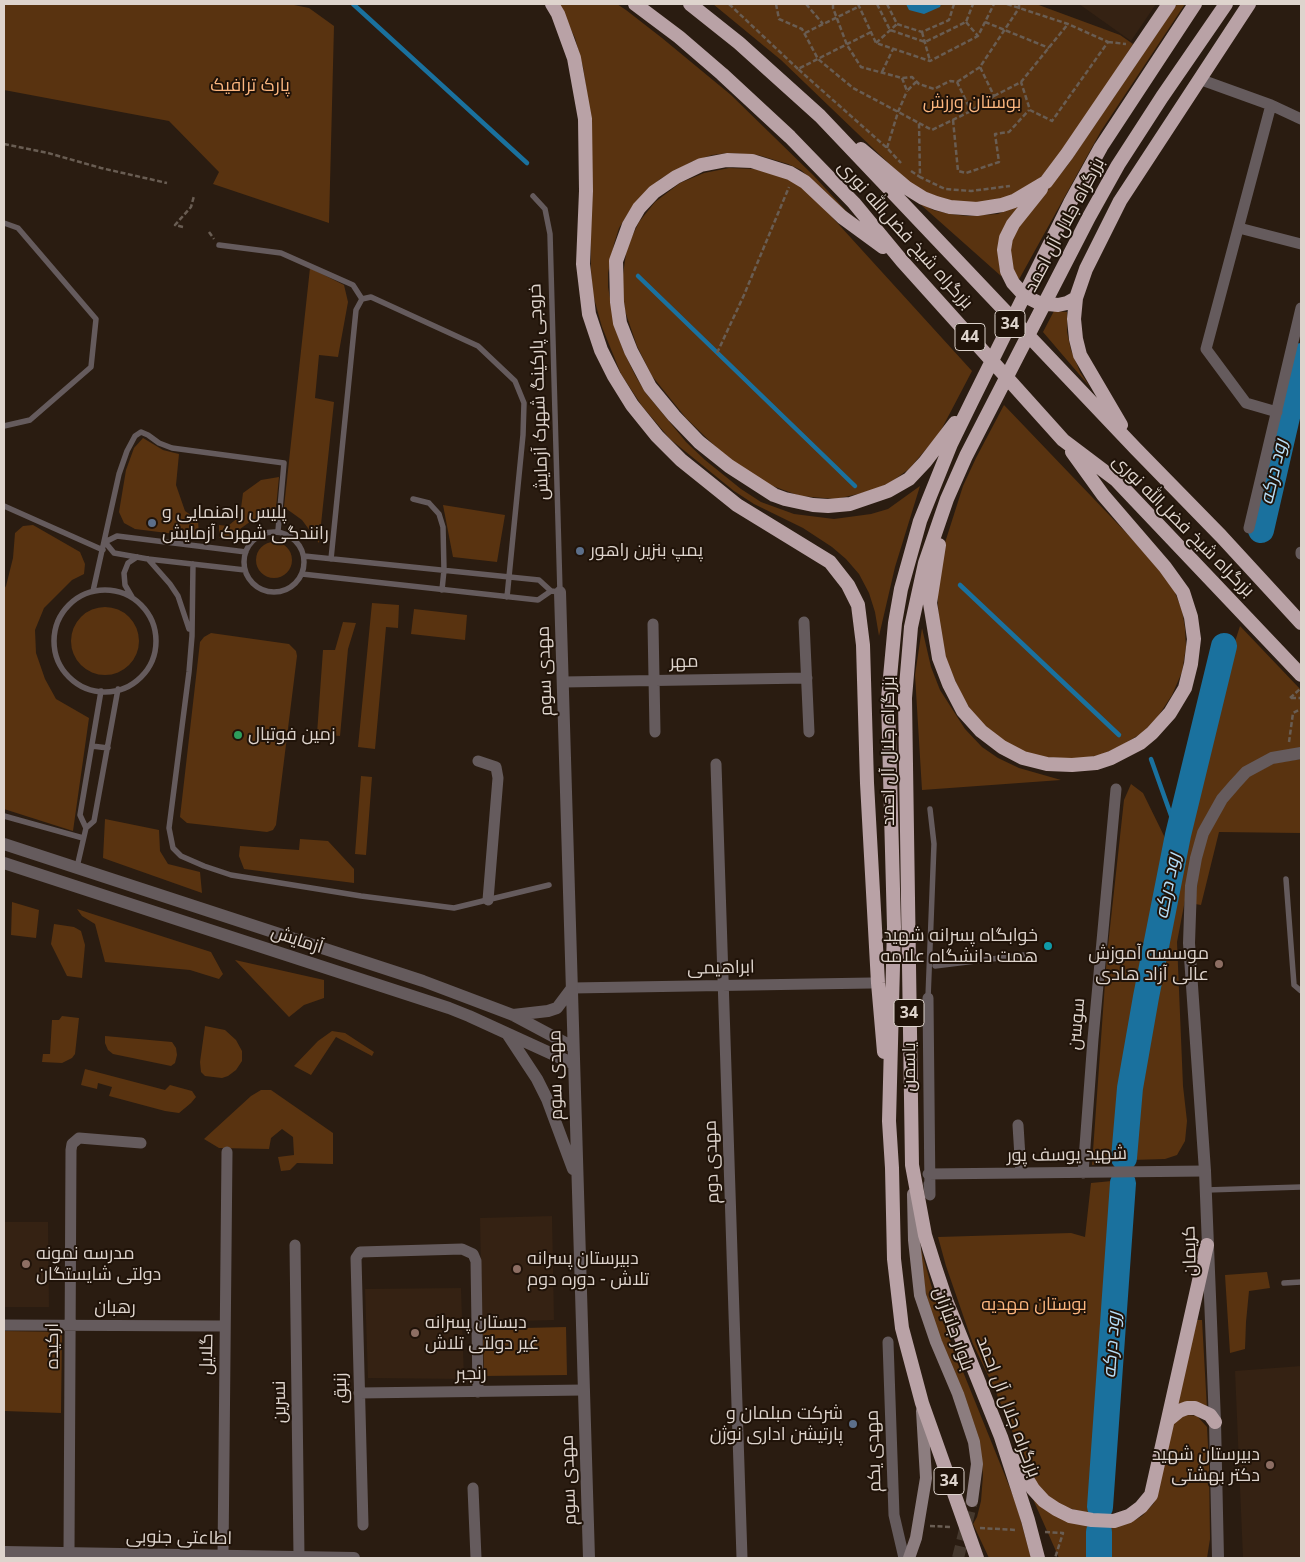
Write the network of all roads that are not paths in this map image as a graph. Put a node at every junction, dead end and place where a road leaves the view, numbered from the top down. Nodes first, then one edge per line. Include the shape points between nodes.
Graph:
1 (552, 4) edge
2 (635, 4) edge
3 (690, 4) edge
4 (1170, 4) edge
5 (1195, 4) edge
6 (1226, 4) edge
7 (1249, 4) edge
8 (1199, 79) junction
9 (1271, 105) junction
10 (820, 116) junction
11 (1301, 119) edge
12 (1046, 182) junction
13 (533, 196) dead end
14 (4, 223) edge
15 (1238, 228) junction
16 (1301, 244) edge
17 (219, 245) dead end
18 (902, 261) junction
19 (1076, 298) junction
20 (362, 299) junction
21 (1301, 308) edge
22 (972, 401) junction
23 (1276, 412) junction
24 (4, 426) edge
25 (1063, 440) junction
26 (1136, 449) junction
27 (966, 456) junction
28 (412, 500) dead end
29 (4, 506) edge
30 (1249, 528) dead end
31 (278, 531) junction
32 (105, 542) junction
33 (103, 550) junction
34 (246, 552) junction
35 (304, 556) junction
36 (138, 557) junction
37 (148, 559) junction
38 (331, 559) junction
39 (193, 564) junction
40 (245, 570) junction
41 (444, 570) junction
42 (302, 574) junction
43 (509, 577) junction
44 (442, 590) junction
45 (94, 591) junction
46 (555, 591) junction
47 (507, 597) junction
48 (134, 599) junction
49 (804, 622) dead end
50 (1301, 623) edge
51 (653, 624) dead end
52 (192, 636) junction
53 (1301, 675) edge
54 (807, 678) junction
55 (654, 680) junction
56 (563, 682) junction
57 (118, 690) junction
58 (101, 691) junction
59 (655, 732) dead end
60 (809, 732) dead end
61 (92, 746) junction
62 (108, 748) junction
63 (1301, 753) edge
64 (478, 761) dead end
65 (716, 764) dead end
66 (1116, 789) dead end
67 (930, 808) dead end
68 (4, 816) edge
69 (86, 828) junction
70 (83, 838) junction
71 (4, 844) edge
72 (4, 863) edge
73 (77, 867) junction
74 (1286, 879) dead end
75 (70, 885) junction
76 (549, 885) dead end
77 (488, 900) junction
78 (1024, 955) dead end
79 (935, 966) dead end
80 (872, 983) dead end
81 (724, 986) junction
82 (572, 988) junction
83 (1301, 991) edge
84 (928, 998) joint
85 (513, 1015) junction
86 (506, 1033) junction
87 (573, 1047) junction
88 (574, 1064) junction
89 (890, 1121) junction
90 (1018, 1125) dead end
91 (141, 1144) dead end
92 (227, 1152) dead end
93 (912, 1165) junction
94 (1205, 1171) junction
95 (1021, 1173) junction
96 (1083, 1173) junction
97 (576, 1177) junction
98 (929, 1179) joint
99 (1301, 1187) edge
100 (1206, 1190) junction
101 (1207, 1244) junction
102 (295, 1245) dead end
103 (1301, 1282) edge
104 (1284, 1283) dead end
105 (4, 1325) edge
106 (71, 1325) junction
107 (225, 1326) junction
108 (888, 1342) dead end
109 (584, 1390) junction
110 (478, 1392) junction
111 (359, 1393) junction
112 (922, 1404) junction
113 (1168, 1420) junction
114 (1215, 1422) junction
115 (1002, 1437) junction
116 (473, 1488) dead end
117 (972, 1501) tunnel mouth
118 (363, 1525) dead end
119 (4, 1552) edge
120 (69, 1553) junction
121 (55, 1556) edge
122 (223, 1556) junction
123 (199, 1557) edge
124 (299, 1557) edge
125 (340, 1558) edge
126 (354, 1558) edge
127 (476, 1558) edge
128 (589, 1558) edge
129 (742, 1558) edge
130 (904, 1558) edge
131 (909, 1558) edge
132 (977, 1558) edge
133 (1038, 1558) edge
134 (1218, 1558) edge

1 - 89 highway via 574,58 585,119 583,264 589,314 614,376 632,405 681,460 737,505 830,562 848,585 858,605 864,645 867,783 878,983
2 - 18 highway, بزرگراه شیخ فضل‌الله نوری / 44 via 679,37 790,137 854,204
3 - 10 highway, بزرگراه شیخ فضل‌الله نوری / 44
4 - 12 highway
5 - 22 highway, بزرگراه جلال آل احمد / 34 via 1101,147
6 - 27 highway, بزرگراه جلال آل احمد / 34 via 1118,166
7 - 8 highway
8 - 9 street
8 - 19 highway via 1120,201 1086,269
9 - 11 street
9 - 15 street
10 - 12 highway via 907,188 936,204 977,209 1002,205
10 - 26 highway, بزرگراه شیخ فضل‌الله نوری / 44
12 - 19 highway via 1006,238 1006,265 1013,283 1025,296 1039,304 1058,305
13 - 46 lane, خروجی پارکینگ شهرک آزمایش via 545,209 550,234
14 - 24 lane via 18,228 96,318 91,367 30,420
15 - 16 street
15 - 23 street via 1206,350 1246,403
17 - 20 lane via 281,253 353,285
18 - 22 highway via 842,217 805,182 781,170 738,160 701,165 654,192 629,225 616,261 620,323 650,387 700,442 729,466 774,495 813,506 850,504 880,495 909,480
18 - 25 highway, بزرگراه شیخ فضل‌الله نوری / 44
19 - 26 highway via 1074,319 1080,355
20 - 38 lane via 356,310
20 - 43 lane via 371,297 478,346 515,381 524,403 523,436
21 - 23 street
22 - 89 highway, بزرگراه جلال آل احمد / 34 via 920,521 901,589 890,661 888,740 894,927
23 - 30 street
25 - 27 highway via 1103,495 1165,566 1183,592 1194,640 1185,688 1170,713 1140,743 1096,763 1072,766 1047,764 1023,758 1002,747 963,711 949,684 939,658 930,603 940,541
25 - 53 highway, بزرگراه شیخ فضل‌الله نوری / 44 via 1116,480
26 - 50 highway, بزرگراه شیخ فضل‌الله نوری / 44
27 - 93 highway, بزرگراه جلال آل احمد / 34 via 925,563 911,627 905,698
28 - 41 lane via 429,503 439,514 443,527
29 - 33 lane
31 - 32 lane via 284,463 172,448 140,432 127,451 119,474
31 - 34 lane via 259,535
31 - 35 lane via 297,540
32 - 33 lane
32 - 34 lane via 117,536
32 - 36 lane via 114,553
33 - 45 lane
34 - 40 lane
35 - 38 lane
35 - 42 lane
36 - 37 lane
36 - 48 lane via 128,563 124,573 125,586
37 - 39 lane
37 - 52 lane via 178,596
38 - 41 lane
39 - 40 lane
39 - 52 lane
40 - 42 lane via 254,584 271,592 291,587
41 - 43 lane
41 - 44 lane
42 - 44 lane
43 - 46 lane via 539,580
43 - 47 lane
44 - 47 lane
45 - 48 lane via 110,590
45 - 58 lane via 65,609 57,624 54,641 57,658 65,673 78,684
46 - 47 lane via 538,600
46 - 56 street, مهدی سوم
48 - 57 lane via 150,616 155,648 150,664 140,678
49 - 54 street
51 - 55 street
52 - 77 lane via 169,828 173,848 181,856 231,875 361,896 454,908
54 - 55 street, مهر
54 - 60 street
55 - 56 street, مهر
55 - 59 street
56 - 82 street, مهدی سوم
57 - 58 lane
57 - 62 lane
58 - 61 lane
61 - 62 lane
61 - 69 lane via 80,814
62 - 69 lane via 94,821
63 - 94 street, کریمان via 1272,758 1246,772 1212,816 1196,858 1191,886 1189,943
64 - 77 street via 496,767 498,778
65 - 81 street, مهدی دوم
66 - 96 street, سوسن
67 - 84 lane, یاسمن via 934,844
68 - 70 lane
69 - 70 lane
70 - 73 lane
71 - 73 street, آزمایش
72 - 75 street, آزمایش
73 - 75 street
73 - 85 street, آزمایش via 423,981
74 - 83 lane via 1294,985
75 - 86 street, آزمایش via 448,1008
76 - 77 lane
78 - 79 lane
80 - 81 street, ابراهیمی
81 - 82 street, ابراهیمی
81 - 129 street, مهدی دوم
82 - 85 street via 557,1008
82 - 87 street, مهدی سوم
84 - 98 street, یاسمن
85 - 87 street, آزمایش
86 - 88 street, آزمایش
86 - 97 street via 547,1099
87 - 88 street, مهدی سوم
88 - 97 street, مهدی سوم
89 - 112 highway, بزرگراه جلال آل احمد / 34 via 897,1292 902,1328
90 - 95 street
91 - 106 street, ارکیده via 83,1138 75,1141 71,1150
92 - 107 street, گلایل
93 - 115 highway, بزرگراه جلال آل احمد / 34 via 925,1235 935,1267
93 - 117 main road, بلوار جانبازان via 918,1285 974,1442 977,1464
94 - 96 street, شهید یوسف پور
94 - 100 street, کریمان
95 - 96 street, شهید یوسف پور
95 - 98 street, شهید یوسف پور
97 - 109 street, مهدی سوم
99 - 100 lane
100 - 101 street, کریمان
101 - 113 highway
101 - 114 street, کریمان
102 - 124 street, نسرین
103 - 104 lane
105 - 106 street, رهبان
106 - 107 street, رهبان
106 - 120 street, ارکیده
107 - 122 street, گلایل
108 - 130 street, مهدی یکم via 894,1515
109 - 110 street, رنجبر
109 - 128 street, مهدی سوم
110 - 111 street, رنجبر
110 - 111 street, زنبق via 476,1261 473,1254 462,1248 360,1252 356,1258
111 - 118 street, زنبق
112 - 131 main road via 926,1478 916,1538
112 - 132 highway, بزرگراه جلال آل احمد / 34
113 - 114 highway via 1179,1411 1195,1408 1210,1415
113 - 115 highway via 1150,1495 1129,1516 1114,1521 1070,1516 1044,1501 1033,1489
114 - 134 street, کریمان
115 - 133 highway, بزرگراه جلال آل احمد / 34
116 - 127 street
119 - 121 street, اطاعتی جنوبی
120 - 121 street, اطاعتی جنوبی
120 - 123 street, اطاعتی جنوبی
122 - 123 street, اطاعتی جنوبی
122 - 124 street, اطاعتی جنوبی
124 - 125 street, اطاعتی جنوبی
125 - 126 street, اطاعتی جنوبی

